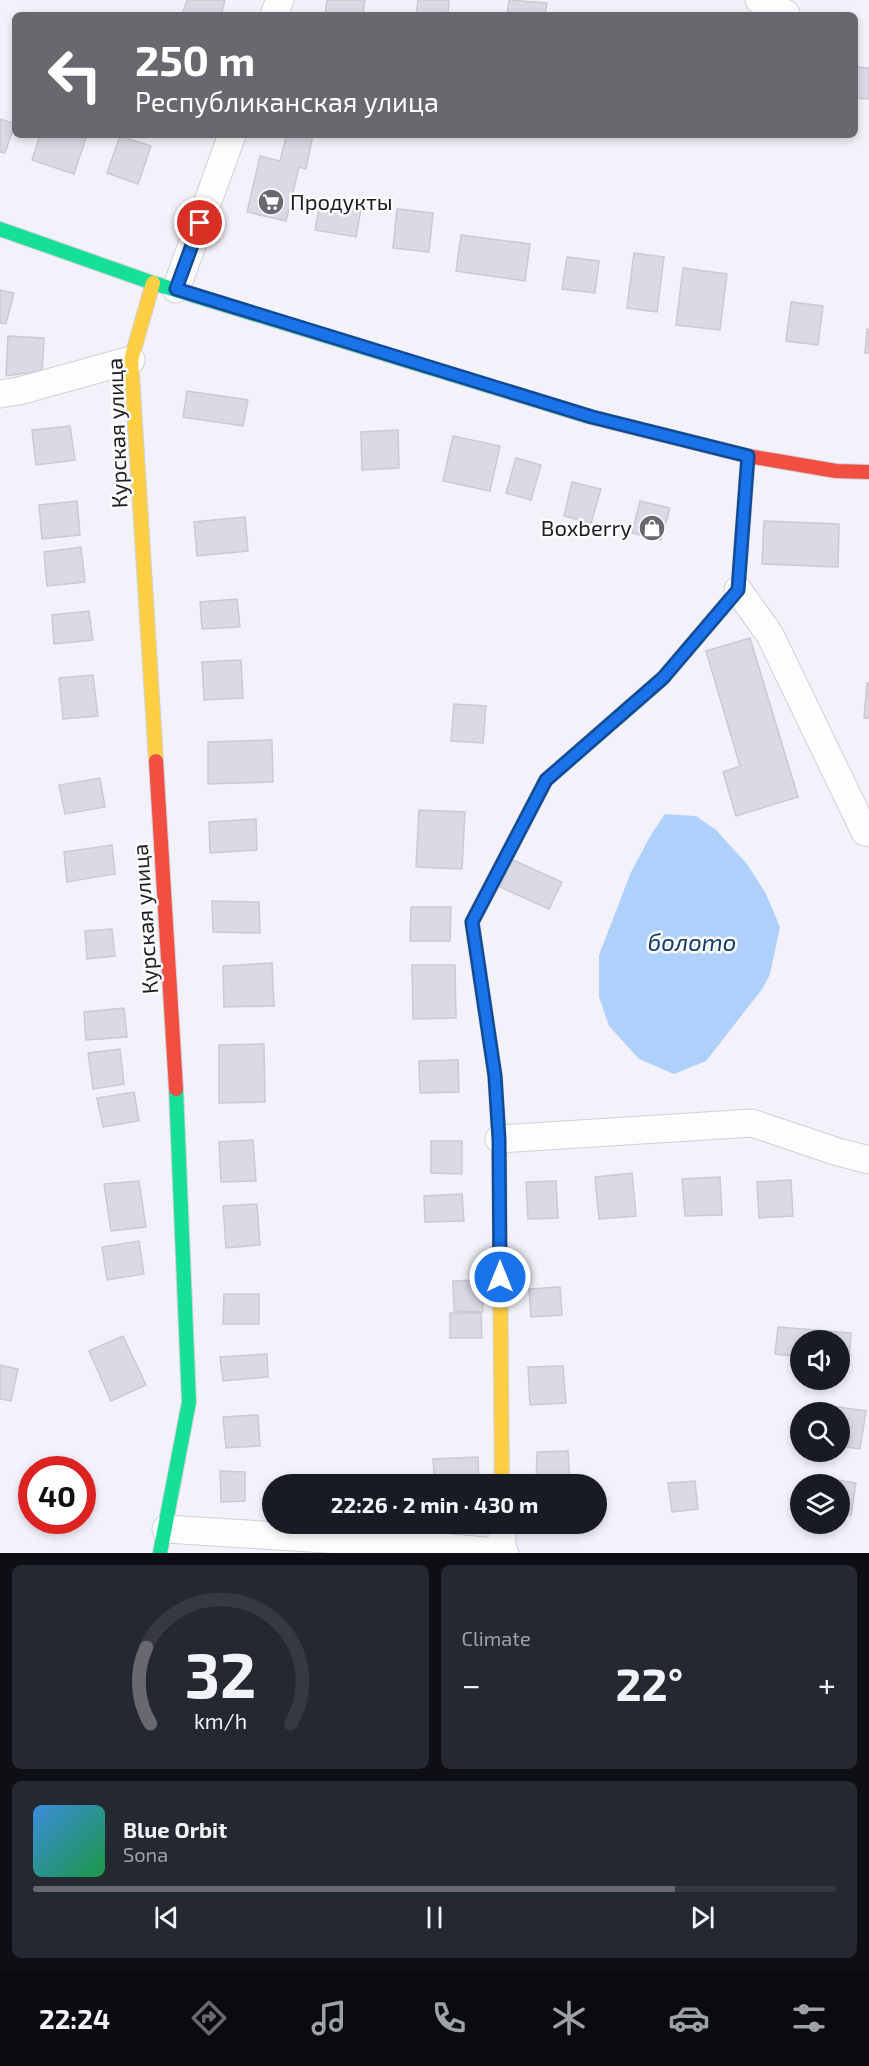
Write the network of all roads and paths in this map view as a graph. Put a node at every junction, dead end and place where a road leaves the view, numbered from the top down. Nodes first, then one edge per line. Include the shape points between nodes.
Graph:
1 (759, 0) edge
2 (782, 12) edge
3 (231, 138) edge
4 (0, 229) edge
5 (165, 286) junction
6 (131, 360) junction
7 (0, 394) edge
8 (748, 456) junction
9 (869, 472) edge
10 (738, 590) junction
11 (869, 833) edge
12 (499, 1139) junction
13 (869, 1160) edge
14 (502, 1474) edge
15 (503, 1534) edge
16 (163, 1541) edge
17 (420, 1549) edge
18 (504, 1553) edge

1 - 2 street
3 - 5 street
4 - 5 street
5 - 6 street, Курская улица
5 - 8 street via 592,417
6 - 7 street
6 - 16 street, Курская улица via 178,1115 189,1402
8 - 9 street via 836,471
8 - 10 street
10 - 11 street via 770,635 865,832
10 - 12 street via 663,678 546,780 472,922 495,1076
12 - 13 street via 752,1123
12 - 14 street
15 - 18 street
16 - 17 street
17 - 18 street

